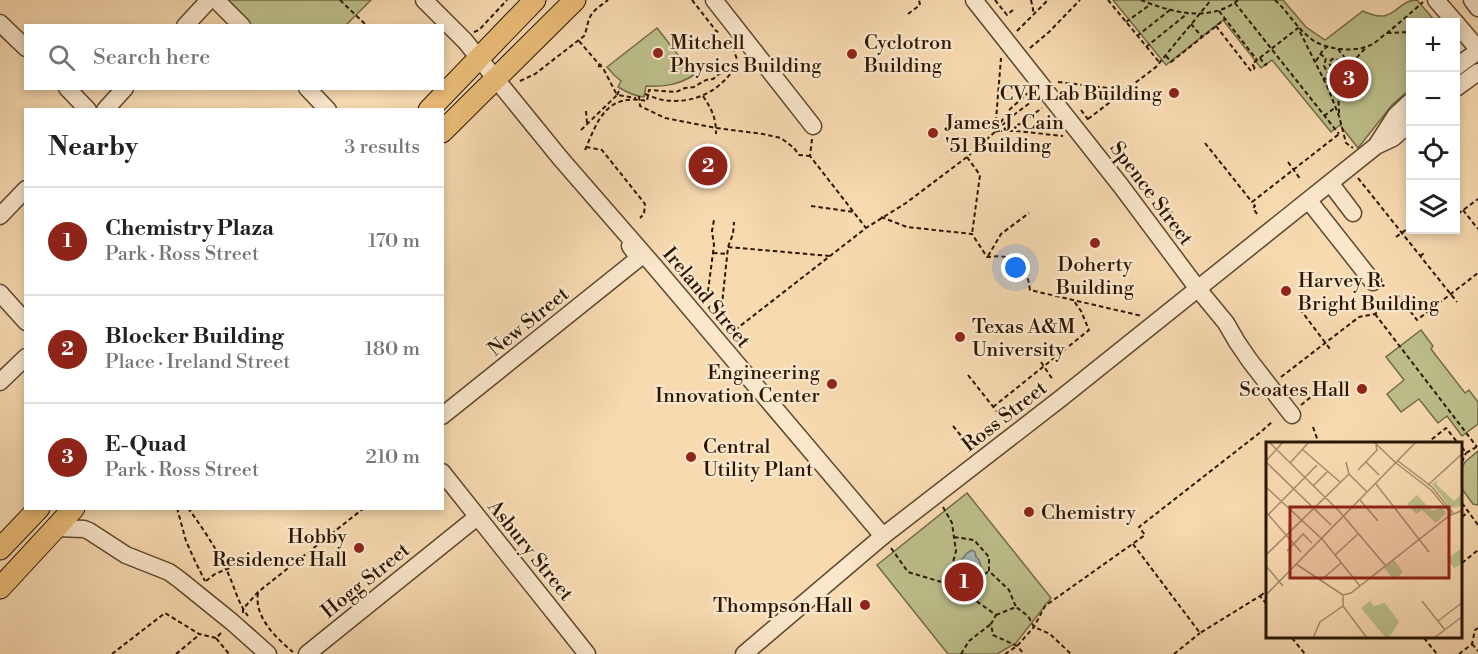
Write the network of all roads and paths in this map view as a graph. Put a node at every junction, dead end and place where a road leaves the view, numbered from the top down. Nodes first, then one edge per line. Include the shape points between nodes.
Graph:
1 (209, 0) edge
2 (216, 0) edge
3 (340, 0) edge
4 (424, 0) edge
5 (507, 0) edge
6 (536, 0) edge
7 (576, 0) edge
8 (608, 0) edge
9 (692, 0) edge
10 (696, 0) edge
11 (714, 0) edge
12 (919, 0) edge
13 (974, 0) edge
14 (995, 0) edge
15 (1031, 0) edge
16 (1048, 0) edge
17 (1080, 0) edge
18 (1108, 0) edge
19 (1141, 0) edge
20 (1211, 0) edge
21 (1275, 0) edge
22 (1472, 0) edge
23 (1237, 1) edge
24 (1430, 1) edge
25 (1150, 4) junction
26 (1478, 8) edge
27 (1014, 9) dead end
28 (1170, 10) junction
29 (1219, 11) junction
30 (1188, 13) junction
31 (1201, 13) junction
32 (909, 14) dead end
33 (1034, 14) junction
34 (1449, 18) edge
35 (1225, 19) junction
36 (1126, 22) junction
37 (0, 23) edge
38 (187, 24) edge
39 (240, 24) edge
40 (365, 24) dead end
41 (1191, 24) junction
42 (1216, 26) junction
43 (1298, 28) junction
44 (1460, 29) edge
45 (1017, 31) dead end
46 (474, 32) dead end
47 (1406, 32) edge
48 (1387, 33) junction
49 (1137, 36) junction
50 (1202, 37) junction
51 (578, 40) junction
52 (24, 46) edge
53 (1328, 46) junction
54 (1146, 47) junction
55 (1367, 47) junction
56 (1030, 48) dead end
57 (1337, 48) junction
58 (1271, 49) junction
59 (1478, 50) edge
60 (1320, 54) junction
61 (1001, 55) dead end
62 (1166, 56) junction
63 (479, 58) junction
64 (1258, 59) junction
65 (738, 62) dead end
66 (1316, 62) junction
67 (1160, 63) junction
68 (1460, 63) edge
69 (1268, 65) dead end
70 (1331, 67) dead end
71 (1325, 69) junction
72 (1348, 70) junction
73 (734, 71) junction
74 (1320, 71) junction
75 (1478, 72) edge
76 (1344, 76) junction
77 (1323, 78) junction
78 (496, 79) junction
79 (520, 81) dead end
80 (1058, 82) dead end
81 (1460, 85) edge
82 (620, 89) dead end
83 (69, 90) edge
84 (123, 90) edge
85 (309, 90) edge
86 (1125, 90) junction
87 (1030, 91) dead end
88 (626, 92) dead end
89 (646, 94) junction
90 (617, 95) junction
91 (624, 96) junction
92 (702, 96) junction
93 (639, 98) junction
94 (1035, 99) dead end
95 (1406, 106) edge
96 (1336, 107) junction
97 (86, 108) edge
98 (107, 108) edge
99 (326, 108) edge
100 (431, 108) edge
101 (1042, 108) dead end
102 (586, 111) dead end
103 (1324, 116) junction
104 (1339, 116) junction
105 (1088, 119) dead end
106 (587, 123) junction
107 (813, 126) joint
108 (1407, 126) edge
109 (716, 128) junction
110 (444, 130) edge
111 (581, 130) dead end
112 (995, 132) junction
113 (1343, 132) junction
114 (716, 134) dead end
115 (1339, 134) junction
116 (1063, 136) dead end
117 (1205, 143) dead end
118 (1346, 143) dead end
119 (1376, 146) junction
120 (810, 156) junction
121 (967, 157) junction
122 (1288, 162) dead end
123 (1293, 169) junction
124 (1357, 176) dead end
125 (1301, 180) dead end
126 (1331, 184) junction
127 (24, 191) edge
128 (1478, 199) edge
129 (1252, 201) junction
130 (1310, 201) junction
131 (811, 206) dead end
132 (1463, 210) junction
133 (854, 212) junction
134 (1172, 212) dead end
135 (1460, 212) edge
136 (1029, 213) dead end
137 (1353, 213) dead end
138 (1257, 214) dead end
139 (0, 216) edge
140 (640, 218) dead end
141 (881, 218) junction
142 (1163, 219) dead end
143 (714, 220) dead end
144 (616, 222) junction
145 (734, 222) dead end
146 (866, 228) junction
147 (1478, 229) edge
148 (1406, 230) edge
149 (1402, 233) junction
150 (972, 234) junction
151 (1396, 237) dead end
152 (728, 247) junction
153 (1426, 252) dead end
154 (713, 253) junction
155 (727, 254) junction
156 (831, 256) junction
157 (1420, 256) junction
158 (987, 257) junction
159 (639, 258) joint
160 (1478, 273) edge
161 (1373, 282) dead end
162 (1198, 289) junction
163 (0, 293) edge
164 (1450, 293) junction
165 (707, 298) dead end
166 (1074, 301) junction
167 (1457, 302) dead end
168 (1300, 309) dead end
169 (721, 314) dead end
170 (1375, 314) junction
171 (1142, 316) dead end
172 (24, 320) edge
173 (735, 330) dead end
174 (1326, 344) junction
175 (1330, 349) dead end
176 (24, 359) edge
177 (1041, 362) dead end
178 (1044, 367) junction
179 (968, 375) dead end
180 (1053, 380) dead end
181 (1276, 380) dead end
182 (0, 382) edge
183 (1327, 384) dead end
184 (993, 407) junction
185 (1295, 411) joint
186 (444, 414) edge
187 (1002, 418) dead end
188 (1272, 422) dead end
189 (953, 426) dead end
190 (1313, 427) dead end
191 (1318, 442) edge
192 (1428, 442) edge
193 (1456, 442) edge
194 (1477, 446) edge
195 (972, 449) dead end
196 (1463, 449) edge
197 (1466, 453) junction
198 (1463, 458) edge
199 (444, 475) edge
200 (1463, 506) edge
201 (943, 507) dead end
202 (37, 510) edge
203 (72, 510) edge
204 (178, 510) edge
205 (189, 510) edge
206 (361, 510) edge
207 (1468, 512) junction
208 (1463, 516) edge
209 (477, 517) junction
210 (1478, 525) edge
211 (56, 528) junction
212 (954, 537) junction
213 (887, 542) junction
214 (1133, 544) junction
215 (0, 549) edge
216 (1478, 550) edge
217 (1463, 561) edge
218 (238, 564) dead end
219 (226, 569) junction
220 (989, 571) junction
221 (947, 584) junction
222 (0, 588) edge
223 (258, 592) junction
224 (1266, 592) edge
225 (963, 593) junction
226 (1260, 596) junction
227 (1266, 604) edge
228 (1016, 607) junction
229 (996, 615) junction
230 (991, 624) junction
231 (1034, 627) junction
232 (1478, 628) edge
233 (225, 629) dead end
234 (1200, 633) junction
235 (200, 634) junction
236 (216, 638) junction
237 (1294, 639) edge
238 (1425, 639) edge
239 (1472, 644) junction
240 (1017, 646) junction
241 (1478, 651) edge
242 (300, 653) edge
243 (112, 654) edge
244 (176, 654) edge
245 (229, 654) edge
246 (268, 654) edge
247 (587, 654) edge
248 (744, 654) edge
249 (961, 654) edge
250 (1005, 654) edge
251 (1024, 654) edge
252 (1071, 654) edge
253 (1174, 654) edge
254 (1305, 654) edge
255 (1437, 654) edge
256 (1459, 654) edge

1 - 38 street
2 - 39 street
3 - 40 path
4 - 63 street, Ireland Street
5 - 46 path
6 - 63 main road
7 - 78 main road
8 - 51 path via 590,16 584,36
9 - 10 path via 717,32 720,30
11 - 107 street
12 - 32 path via 920,5
13 - 162 street, Spence Street
14 - 27 path via 1007,15
15 - 33 path
16 - 33 path
17 - 56 path
18 - 36 path
19 - 25 path
20 - 31 path
21 - 43 path
22 - 26 street
23 - 29 path
23 - 58 path
24 - 34 street
24 - 48 path
25 - 28 path
25 - 36 path
28 - 30 path
28 - 49 path
29 - 31 path
29 - 35 path
30 - 31 path
30 - 54 path
31 - 41 path
33 - 45 path
35 - 42 path
35 - 64 path
36 - 49 path
37 - 52 street
41 - 50 path
41 - 62 path
42 - 50 path
42 - 64 path via 1251,71
43 - 53 path via 1312,40
43 - 58 path
43 - 66 path
44 - 59 street
47 - 48 path
48 - 55 path
49 - 54 path
50 - 62 path via 1171,62
51 - 79 path
51 - 90 path via 600,65
53 - 57 path
53 - 60 path
54 - 67 path
55 - 57 path
55 - 72 path
57 - 72 path
58 - 64 path
58 - 103 path
59 - 68 street
60 - 66 path
60 - 71 path via 1326,58
61 - 112 path
62 - 67 path
63 - 78 street, Ireland Street
63 - 100 main road
64 - 69 path
65 - 73 path
66 - 74 path
67 - 86 path
70 - 71 path via 1332,59 1340,62 1338,72 1330,74
71 - 74 path
72 - 76 path
73 - 89 path via 676,92 649,90
73 - 92 path
74 - 77 path
75 - 81 street
76 - 77 path via 1332,81
76 - 104 path
77 - 96 path
78 - 110 main road
78 - 144 street, Ireland Street
80 - 86 path
82 - 90 path
83 - 97 street
84 - 98 street
85 - 99 street
86 - 105 path
87 - 112 path via 1007,112
88 - 91 path
89 - 92 path via 676,101
89 - 93 path via 647,101
90 - 91 path
90 - 106 path
91 - 93 path
92 - 109 path via 716,120
93 - 109 path via 640,106 665,118
93 - 140 path via 624,100 601,115 586,149 602,150 645,204
94 - 112 path
95 - 119 street, Ross Street
96 - 103 path
96 - 104 path
101 - 112 path via 1020,124
102 - 106 path
103 - 115 path
104 - 113 path
106 - 111 path
107 - 120 path
108 - 119 street, Ross Street
109 - 114 path
109 - 120 path via 781,138 799,155
112 - 116 path
112 - 121 path
113 - 115 path
113 - 118 path
115 - 123 path
117 - 129 path
119 - 126 street, Ross Street
120 - 133 path
121 - 141 path
121 - 150 path via 980,176
122 - 123 path
123 - 125 path
123 - 129 path
124 - 149 path
126 - 130 street, Ross Street
126 - 137 street
127 - 139 street
128 - 132 path
129 - 138 path
130 - 161 street
130 - 162 street, Ross Street
131 - 133 path
132 - 135 path
132 - 147 path
133 - 146 path
134 - 142 path
136 - 158 path via 1001,234
141 - 146 path
141 - 150 path via 907,227
143 - 154 path
144 - 159 street, Ireland Street
144 - 213 street, Ireland Street
145 - 152 path
146 - 156 path
148 - 149 path
149 - 151 path
149 - 157 path
150 - 158 path
152 - 155 path
152 - 156 path
153 - 157 path
154 - 155 path
154 - 165 path
155 - 169 path
156 - 173 path
157 - 164 path
158 - 166 path via 1016,259 1025,271 1030,290
159 - 186 street, New Street
160 - 164 path
162 - 185 street, Spence Street via 1226,323 1250,362
162 - 213 street, Ross Street
163 - 172 street
164 - 167 path
164 - 170 path via 1417,320 1398,295
166 - 171 path
166 - 178 path via 1089,330
168 - 174 path
170 - 174 path via 1359,317
170 - 194 path
174 - 175 path
174 - 181 path
176 - 182 street
177 - 178 path
178 - 180 path
178 - 184 path
179 - 184 path
183 - 185 path
184 - 187 path
188 - 214 path via 1139,527 1145,535
189 - 195 path
190 - 191 path
192 - 193 path via 1446,428
194 - 197 path
196 - 197 path
197 - 198 path
199 - 209 street, Asbury Street
200 - 207 path
201 - 212 path
202 - 215 main road
203 - 211 main road
204 - 219 path via 186,541 206,581
205 - 219 path
206 - 223 path
207 - 208 path
207 - 210 path
209 - 242 street, Hogg Street
209 - 247 street, Asbury Street
211 - 222 main road
211 - 246 street via 84,529 126,555 169,572
212 - 220 path via 974,540 989,557
212 - 221 path via 956,551
213 - 221 path via 909,572
213 - 248 street, Ross Street
214 - 231 path via 1045,606
214 - 234 path
216 - 217 path
218 - 219 path
219 - 223 path via 243,609
220 - 225 path via 974,579
220 - 228 path via 1009,590
221 - 225 path
223 - 242 path via 259,610 269,628
224 - 226 path
225 - 229 path
226 - 227 path
226 - 234 path
228 - 229 path
228 - 231 path
229 - 230 path
230 - 240 path via 993,636
230 - 249 path via 969,641
231 - 240 path
231 - 252 path via 1050,634
232 - 239 path
233 - 236 path
234 - 253 path
235 - 236 path
235 - 243 path via 165,613
235 - 244 path
236 - 245 path
237 - 254 path
238 - 255 path
239 - 241 path
239 - 256 path
240 - 250 path
240 - 251 path

